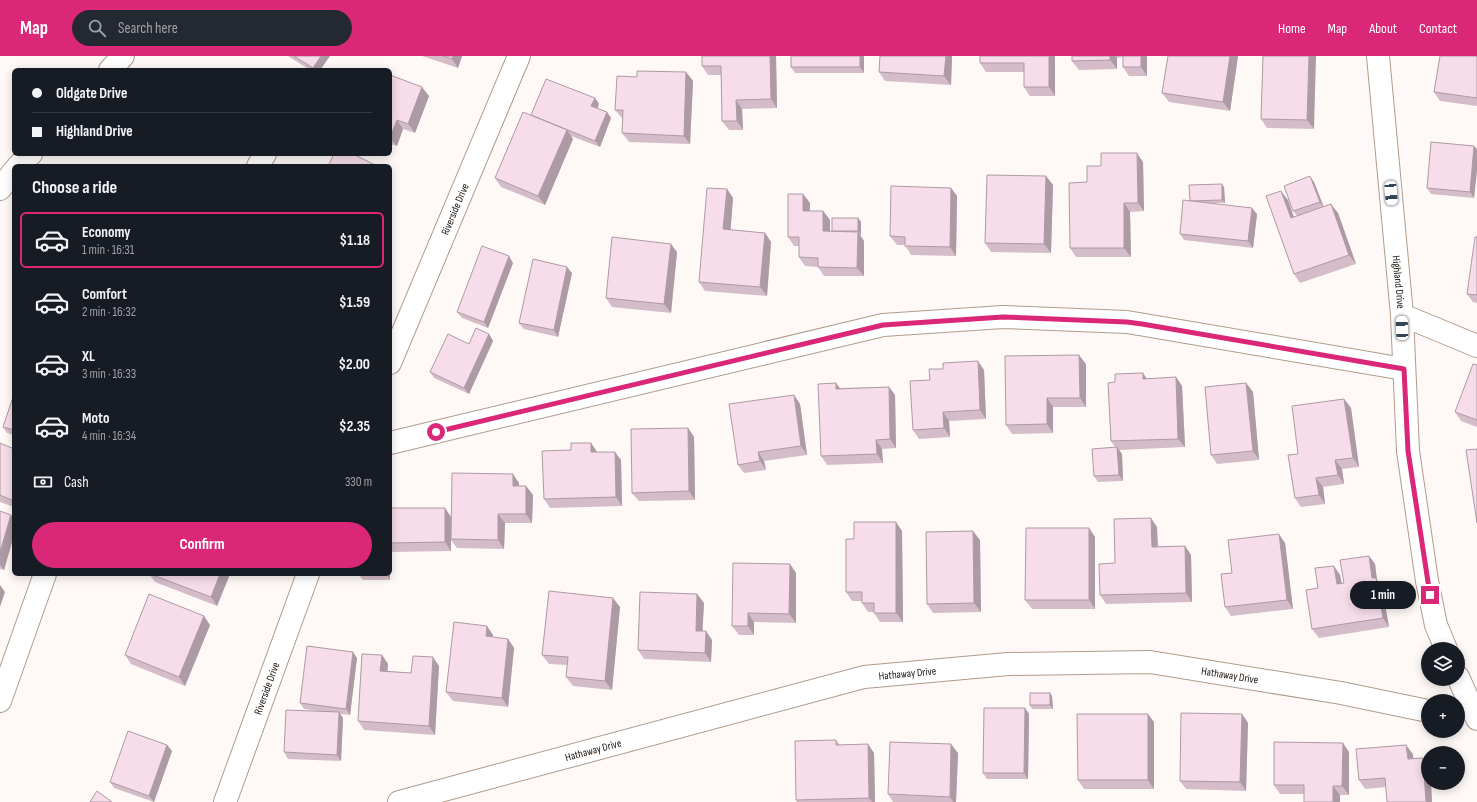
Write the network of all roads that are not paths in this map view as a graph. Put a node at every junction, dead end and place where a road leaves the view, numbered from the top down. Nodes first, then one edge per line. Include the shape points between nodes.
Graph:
1 (123, 56) edge
2 (519, 56) edge
3 (1378, 56) edge
4 (112, 68) edge
5 (29, 156) edge
6 (20, 164) edge
7 (12, 175) edge
8 (0, 190) edge
9 (1402, 315) junction
10 (1477, 346) edge
11 (392, 358) edge
12 (1404, 369) junction
13 (392, 443) edge
14 (44, 576) edge
15 (307, 576) edge
16 (1443, 642) edge
17 (1462, 686) edge
18 (0, 701) edge
19 (1421, 710) edge
20 (1465, 719) edge
21 (1477, 720) edge
22 (225, 802) edge
23 (399, 802) edge

1 - 4 street
2 - 11 street, Riverside Drive
3 - 9 street, Highland Drive
5 - 6 street
7 - 8 street
9 - 10 street
9 - 12 street, Highland Drive
12 - 13 street via 1127,322 1003,317 883,325
12 - 16 street, Highland Drive via 1408,451 1436,625
14 - 18 street
15 - 22 street, Riverside Drive
17 - 21 street
19 - 23 street, Hathaway Drive via 1341,693 1150,662 1008,664 864,677
20 - 21 street

